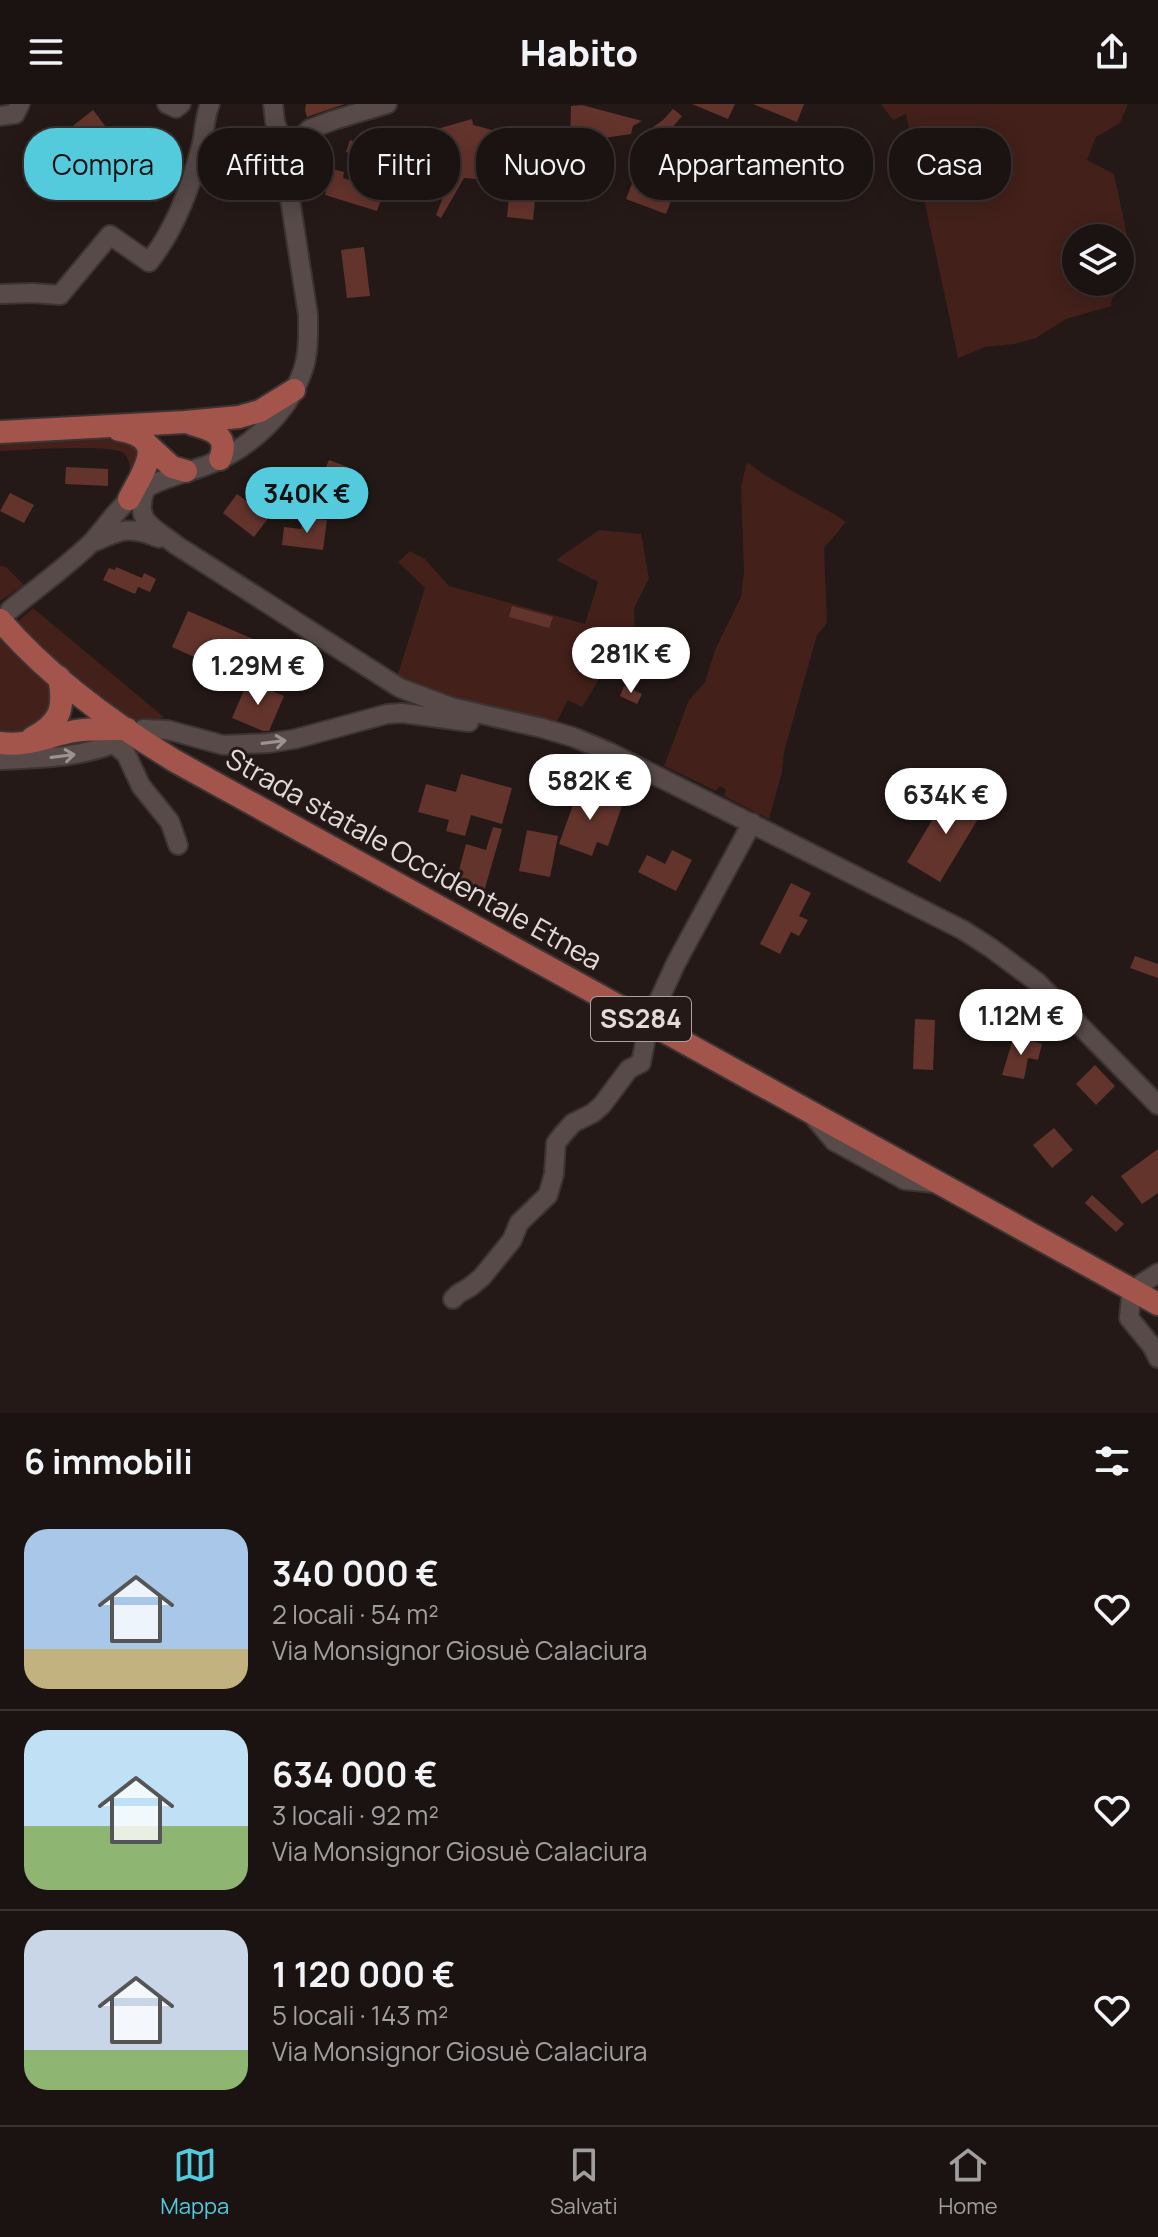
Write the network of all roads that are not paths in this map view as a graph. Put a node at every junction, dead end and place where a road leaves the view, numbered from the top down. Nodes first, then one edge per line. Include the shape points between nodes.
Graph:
1 (20, 104) edge
2 (167, 104) edge
3 (181, 104) edge
4 (210, 104) edge
5 (273, 104) edge
6 (387, 104) edge
7 (0, 116) edge
8 (277, 128) edge
9 (313, 128) edge
10 (290, 200) edge
11 (0, 294) edge
12 (294, 390) junction
13 (185, 422) junction
14 (102, 427) junction
15 (0, 432) edge
16 (148, 445) junction
17 (220, 459) junction
18 (186, 471) junction
19 (131, 499) junction
20 (145, 528) junction
21 (89, 544) junction
22 (5, 615) edge
23 (59, 677) junction
24 (497, 719) junction
25 (127, 735) junction
26 (10, 744) edge
27 (0, 760) edge
28 (752, 823) junction
29 (178, 845) dead end
30 (654, 1011) dead end
31 (647, 1032) dead end
32 (1158, 1105) edge
33 (1158, 1273) edge
34 (453, 1299) dead end
35 (1158, 1304) edge
36 (1158, 1358) edge

1 - 7 street via 15,114
2 - 3 street
4 - 11 street via 181,207 149,262 110,235 60,295
5 - 8 street
6 - 9 street
10 - 12 street via 308,315 307,352
12 - 13 main road via 260,411
12 - 17 street via 264,429
13 - 14 main road
13 - 17 main road via 220,436
14 - 15 main road
14 - 16 main road via 133,432
16 - 18 main road via 172,467
16 - 19 main road via 150,455
17 - 18 street
18 - 19 street via 159,480
19 - 20 street via 140,504
19 - 20 street via 128,525
19 - 21 street
20 - 21 street
20 - 24 street via 400,688
21 - 22 street
22 - 23 main road, Strada statale Occidentale Etnea / SS284
23 - 25 main road, Strada statale Occidentale Etnea / SS284
23 - 26 main road via 63,696 58,717 42,733
25 -> 24 street via 168,730 231,745 282,741 387,714 481,723
24 - 28 street via 573,737
25 - 26 main road via 101,728
27 -> 25 street via 61,757
25 - 29 street via 126,754 141,786 170,822
25 - 35 main road, Strada statale Occidentale Etnea / SS284
28 - 30 street
28 - 32 street via 991,948 1037,982
31 - 34 street via 641,1063 556,1143 545,1200 519,1223 482,1277
33 - 36 street via 1136,1291 1129,1318

